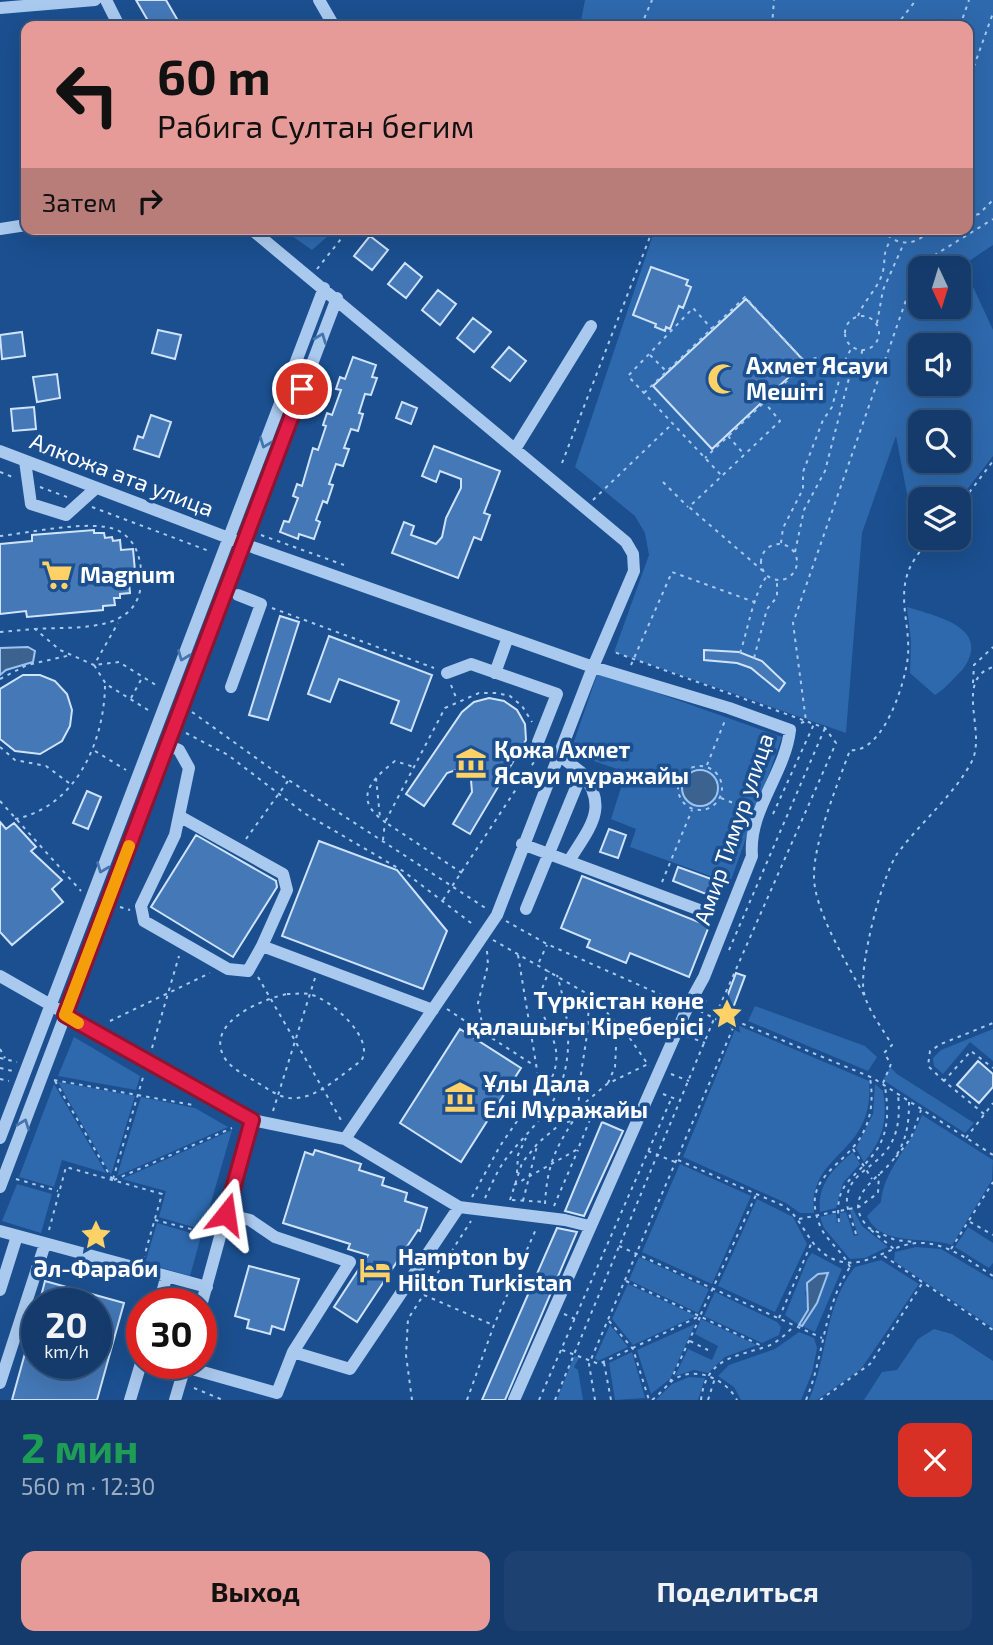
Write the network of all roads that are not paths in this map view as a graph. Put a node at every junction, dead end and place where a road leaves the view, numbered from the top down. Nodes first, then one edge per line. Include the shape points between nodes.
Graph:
1 (95, 0) edge
2 (106, 0) edge
3 (319, 0) edge
4 (0, 8) edge
5 (116, 21) edge
6 (331, 21) edge
7 (21, 226) edge
8 (0, 229) edge
9 (258, 235) edge
10 (324, 288) junction
11 (337, 298) junction
12 (591, 327) dead end
13 (515, 449) junction
14 (0, 451) edge
15 (25, 461) junction
16 (96, 488) junction
17 (228, 538) junction
18 (244, 544) junction
19 (238, 595) dead end
20 (508, 637) junction
21 (593, 667) junction
22 (447, 673) road end
23 (495, 673) junction
24 (231, 687) dead end
25 (538, 742) road end
26 (167, 745) junction
27 (559, 755) junction
28 (582, 773) junction
29 (179, 816) junction
30 (522, 844) junction
31 (548, 854) junction
32 (569, 861) junction
33 (526, 909) dead end
34 (705, 912) dead end
35 (262, 946) junction
36 (0, 976) edge
37 (50, 1005) junction
38 (439, 1009) junction
39 (65, 1015) junction
40 (252, 1120) junction
41 (0, 1138) edge
42 (345, 1139) junction
43 (0, 1187) edge
44 (459, 1207) junction
45 (226, 1214) junction
46 (589, 1226) junction
47 (0, 1231) edge
48 (18, 1236) junction
49 (45, 1244) junction
50 (166, 1278) junction
51 (206, 1287) joint
52 (163, 1288) edge
53 (0, 1290) edge
54 (293, 1352) junction
55 (3, 1366) edge
56 (217, 1375) edge
57 (136, 1379) edge
58 (182, 1379) edge
59 (0, 1383) edge
60 (130, 1400) edge
61 (175, 1400) edge
62 (514, 1400) edge

1 - 4 street
2 - 5 street
3 - 6 street
7 - 8 street
9 - 10 street
10 - 11 street
10 -> 17 street
11 - 13 street
18 -> 11 street
12 - 13 street
13 - 21 street via 626,542 634,554 634,571
14 - 15 street, Алкожа ата улица
15 - 16 street, Алкожа ата улица
15 - 16 street via 31,503 66,515
16 - 17 street, Алкожа ата улица
17 - 18 street, Алкожа ата улица
17 -> 37 street
18 - 20 street, Алкожа ата улица
18 - 26 street
19 - 24 street via 261,604
20 - 21 street, Амир Тимур улица
20 - 23 street
21 - 27 street
21 - 46 street, Амир Тимур улица via 790,730 764,816 750,837 752,856 704,977 655,1070 651,1090
22 - 23 street via 471,664
23 - 25 street via 557,694
26 - 29 street via 179,750 189,768
26 - 39 street
27 - 28 street
27 - 30 street
28 - 31 street
28 - 32 street via 595,789 598,805
29 - 35 street via 283,874 287,883
29 - 35 street via 175,835 141,906 144,921 224,967 244,973
30 - 31 street
30 - 38 street via 486,940
31 - 32 street
31 - 33 street
32 - 34 street
35 - 38 street
36 - 37 street
37 - 39 street
37 - 41 street
38 - 42 street
39 - 40 street
43 -> 39 street
40 - 42 street
40 - 45 street
42 - 44 street
44 - 46 street via 474,1205
44 - 54 street via 350,1369
45 - 51 street
45 - 54 street via 250,1220 275,1237 350,1262
46 - 62 street, Амир Тимур улица
47 - 48 street
48 - 49 street
48 - 53 street
49 - 50 street
49 - 55 street
50 - 51 street
50 - 52 street
54 - 56 street via 277,1393
55 - 59 street
57 - 60 street
58 - 61 street

